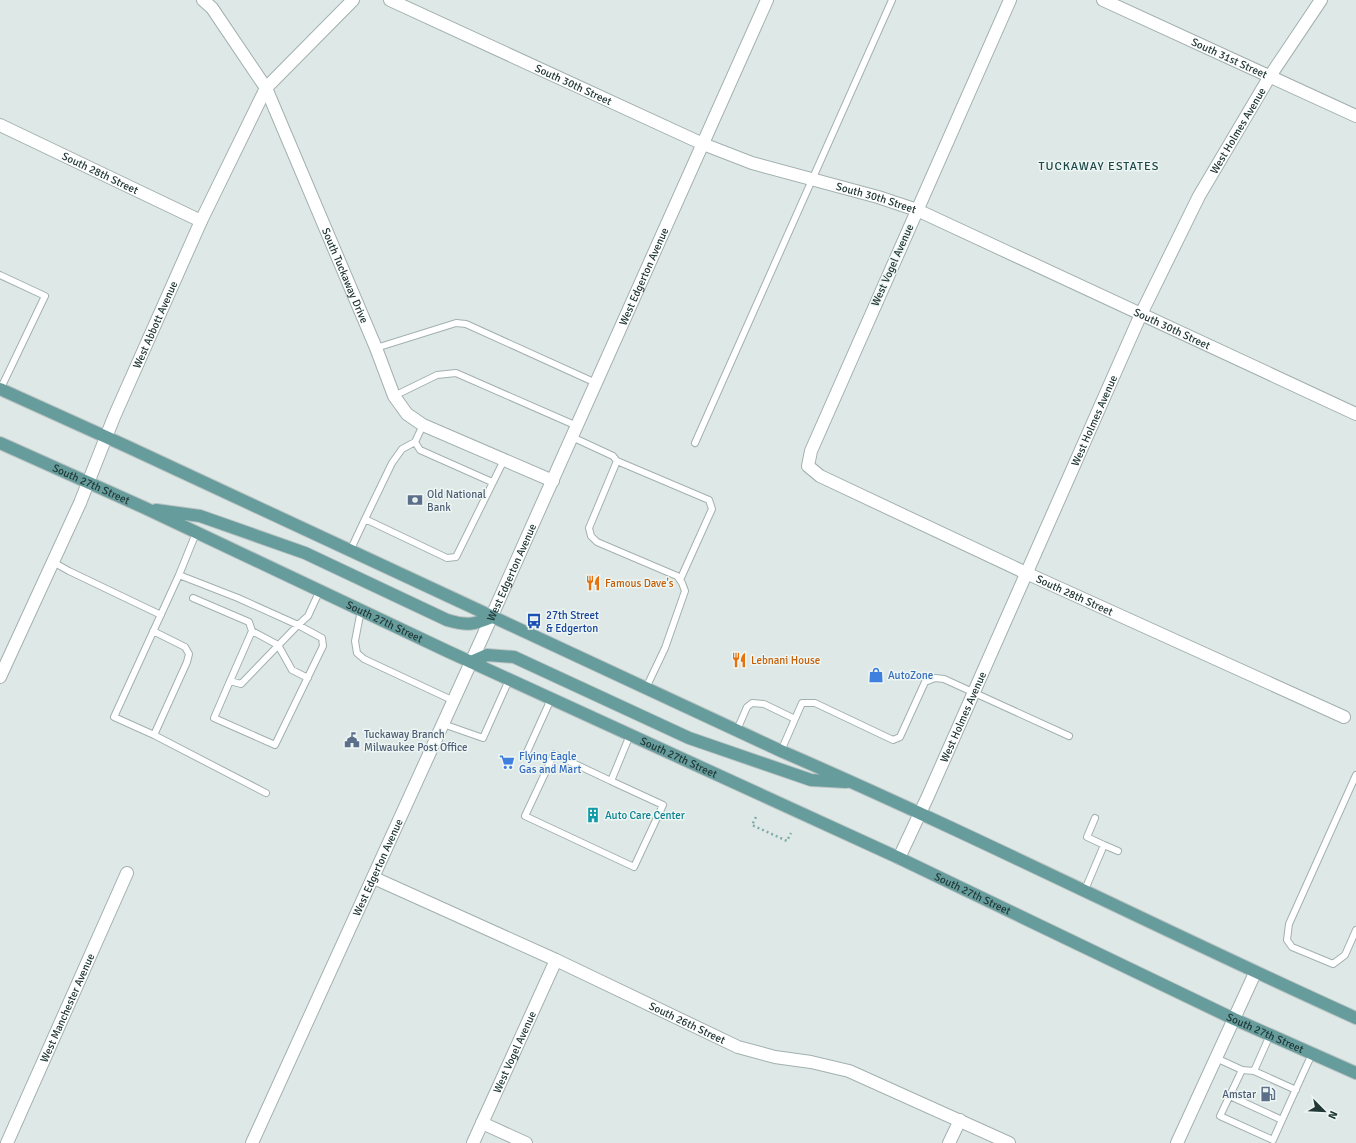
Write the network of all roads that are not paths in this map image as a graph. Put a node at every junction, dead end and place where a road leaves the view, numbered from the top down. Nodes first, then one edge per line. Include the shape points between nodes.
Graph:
1 (203, 0) edge
2 (353, 0) edge
3 (390, 0) edge
4 (767, 0) edge
5 (892, 0) edge
6 (1010, 0) edge
7 (1104, 0) edge
8 (1321, 0) edge
9 (1270, 76) junction
10 (266, 88) junction
11 (1356, 116) edge
12 (0, 125) edge
13 (703, 144) junction
14 (812, 179) junction
15 (917, 210) junction
16 (201, 221) junction
17 (0, 275) edge
18 (1141, 314) junction
19 (376, 348) junction
20 (596, 384) junction
21 (0, 390) edge
22 (394, 396) junction
23 (1356, 414) edge
24 (423, 425) junction
25 (575, 431) junction
26 (106, 437) junction
27 (415, 442) junction
28 (0, 443) edge
29 (695, 443) dead end
30 (504, 460) junction
31 (617, 461) junction
32 (808, 466) joint
33 (553, 481) junction
34 (88, 482) junction
35 (492, 482) junction
36 (145, 508) junction
37 (364, 519) junction
38 (196, 533) junction
39 (350, 551) junction
40 (53, 562) junction
41 (1026, 573) junction
42 (179, 575) junction
43 (680, 580) junction
44 (320, 590) junction
45 (193, 598) dead end
46 (361, 609) junction
47 (161, 615) junction
48 (492, 617) junction
49 (298, 625) junction
50 (153, 631) junction
51 (252, 631) junction
52 (278, 645) junction
53 (471, 662) junction
54 (0, 677) edge
55 (308, 678) junction
56 (509, 680) junction
57 (230, 681) junction
58 (646, 688) junction
59 (974, 693) junction
60 (551, 699) junction
61 (454, 701) junction
62 (1344, 717) dead end
63 (795, 719) junction
64 (443, 724) junction
65 (737, 730) junction
66 (154, 735) junction
67 (630, 735) junction
68 (1069, 736) dead end
69 (781, 751) junction
70 (527, 752) dead end
71 (1356, 775) edge
72 (611, 780) junction
73 (854, 783) junction
74 (266, 793) dead end
75 (920, 814) junction
76 (1095, 818) dead end
77 (1104, 845) junction
78 (1118, 851) dead end
79 (899, 858) junction
80 (127, 873) dead end
81 (374, 878) junction
82 (1084, 892) junction
83 (1356, 930) edge
84 (556, 960) junction
85 (1256, 973) junction
86 (1355, 1016) edge
87 (1234, 1019) junction
88 (1270, 1035) junction
89 (1312, 1054) junction
90 (1216, 1058) junction
91 (1242, 1070) junction
92 (1254, 1071) junction
93 (1356, 1073) edge
94 (1296, 1090) junction
95 (1230, 1096) junction
96 (960, 1120) junction
97 (1282, 1120) junction
98 (482, 1123) junction
99 (7, 1143) edge
100 (252, 1143) edge
101 (473, 1143) edge
102 (526, 1143) edge
103 (949, 1143) edge
104 (1009, 1143) edge
105 (1177, 1143) edge

1 - 10 street, South Tuckaway Drive via 212,8
2 - 10 street, West Abbott Avenue
3 - 13 street, South 30th Street
4 - 13 street, West Edgerton Avenue
5 - 14 lane
6 - 15 street, West Vogel Avenue
7 - 9 street, South 31st Street
8 - 9 street, West Holmes Avenue
9 - 11 street, South 31st Street
9 - 18 street, West Holmes Avenue via 1198,196
10 - 16 street, West Abbott Avenue
10 - 19 street, South Tuckaway Drive
12 - 16 street, South 28th Street
13 - 14 street, South 30th Street via 752,163
13 - 20 street, West Edgerton Avenue
14 - 15 street, South 30th Street
14 - 29 lane
15 - 18 street, South 30th Street
15 - 32 street, West Vogel Avenue via 810,451
16 - 26 street, West Abbott Avenue
17 - 21 lane via 44,296
18 - 23 street, South 30th Street
18 - 41 street, West Holmes Avenue
19 - 20 lane via 456,323 466,324
19 - 22 street, South Tuckaway Drive
20 - 25 street, West Edgerton Avenue
21 - 26 main road
22 - 24 street, South Tuckaway Drive via 407,414
22 - 25 lane via 437,374 456,373
24 - 27 lane
24 - 30 street, South Tuckaway Drive
25 - 31 lane
25 - 33 street, West Edgerton Avenue
26 - 34 street, West Abbott Avenue
26 - 39 main road
27 - 35 lane via 420,450
27 - 37 lane via 402,449 392,463
28 - 34 main road, South 27th Street
30 - 33 street, South Tuckaway Drive
30 - 35 lane
31 - 43 lane via 589,528 591,536 597,542 677,576
31 - 43 lane via 709,500 712,509
32 - 41 street, South 28th Street via 820,476
33 - 48 street, West Edgerton Avenue
34 - 36 main road, South 27th Street
34 - 40 street, West Abbott Avenue
35 - 37 lane via 456,557 448,558
36 - 38 main road, South 27th Street
36 - 48 main road via 200,516 305,554 447,620 460,624 476,624
37 - 39 lane
38 - 42 lane
38 - 44 main road, South 27th Street
39 - 48 main road
40 - 47 lane
40 - 54 street, West Abbott Avenue
41 - 59 street, West Holmes Avenue
41 - 62 street, South 28th Street
42 - 47 lane
42 - 49 lane
43 - 58 lane via 684,591 665,648
44 - 46 main road, South 27th Street
44 - 49 lane via 308,616
45 - 51 lane via 250,622
46 - 53 main road, South 27th Street
46 - 61 lane via 355,641 357,653 364,659
47 - 50 lane
48 - 53 street, West Edgerton Avenue
48 - 58 main road
49 - 52 lane
49 - 55 lane via 322,638 323,646
50 - 66 lane via 184,647 189,654
50 - 66 lane via 114,717
51 - 52 lane
51 - 57 lane
52 - 55 lane via 292,670
52 - 57 lane via 241,684
53 - 56 main road, South 27th Street
53 - 61 street, West Edgerton Avenue
53 - 73 main road via 487,655 514,657 689,738 811,780
55 - 57 lane via 275,746 214,718
56 - 60 main road, South 27th Street
56 - 64 lane via 483,738
58 - 65 main road
59 - 63 lane via 944,679 935,678 925,682 900,737 893,740 815,703 802,703
59 - 68 lane
59 - 75 street, West Holmes Avenue
60 - 67 main road, South 27th Street
60 - 70 lane
61 - 64 street, West Edgerton Avenue
63 - 65 lane via 764,704 752,703
63 - 69 lane
64 - 81 street, West Edgerton Avenue
65 - 69 main road
66 - 74 lane
67 - 72 lane
67 - 79 main road, South 27th Street
69 - 73 main road
71 - 83 lane via 1288,924 1287,940 1292,947 1333,964 1345,955
72 - 72 lane via 663,805 634,867 526,816 554,754
73 - 75 main road
75 - 79 street, West Holmes Avenue
75 - 82 main road
76 - 77 lane via 1086,837
77 - 78 lane
77 - 82 lane
79 - 87 main road, South 27th Street
80 - 99 street, West Manchester Avenue
81 - 84 street, South 26th Street
81 - 100 street, West Edgerton Avenue
82 - 85 main road
84 - 96 street, South 26th Street via 738,1047 774,1057 849,1071
84 - 98 street, West Vogel Avenue
85 - 86 main road
85 - 87 street
87 - 88 main road, South 27th Street
87 - 90 street
88 - 89 main road, South 27th Street
88 - 92 lane
89 - 93 main road, South 27th Street
89 - 94 lane
90 - 91 lane
90 - 105 street
91 - 92 lane
91 - 95 lane
92 - 94 lane
94 - 97 lane
95 - 97 lane
95 - 97 lane via 1220,1116 1273,1140
96 - 103 street
96 - 104 street, South 26th Street
98 - 101 street, West Vogel Avenue
98 - 102 street

